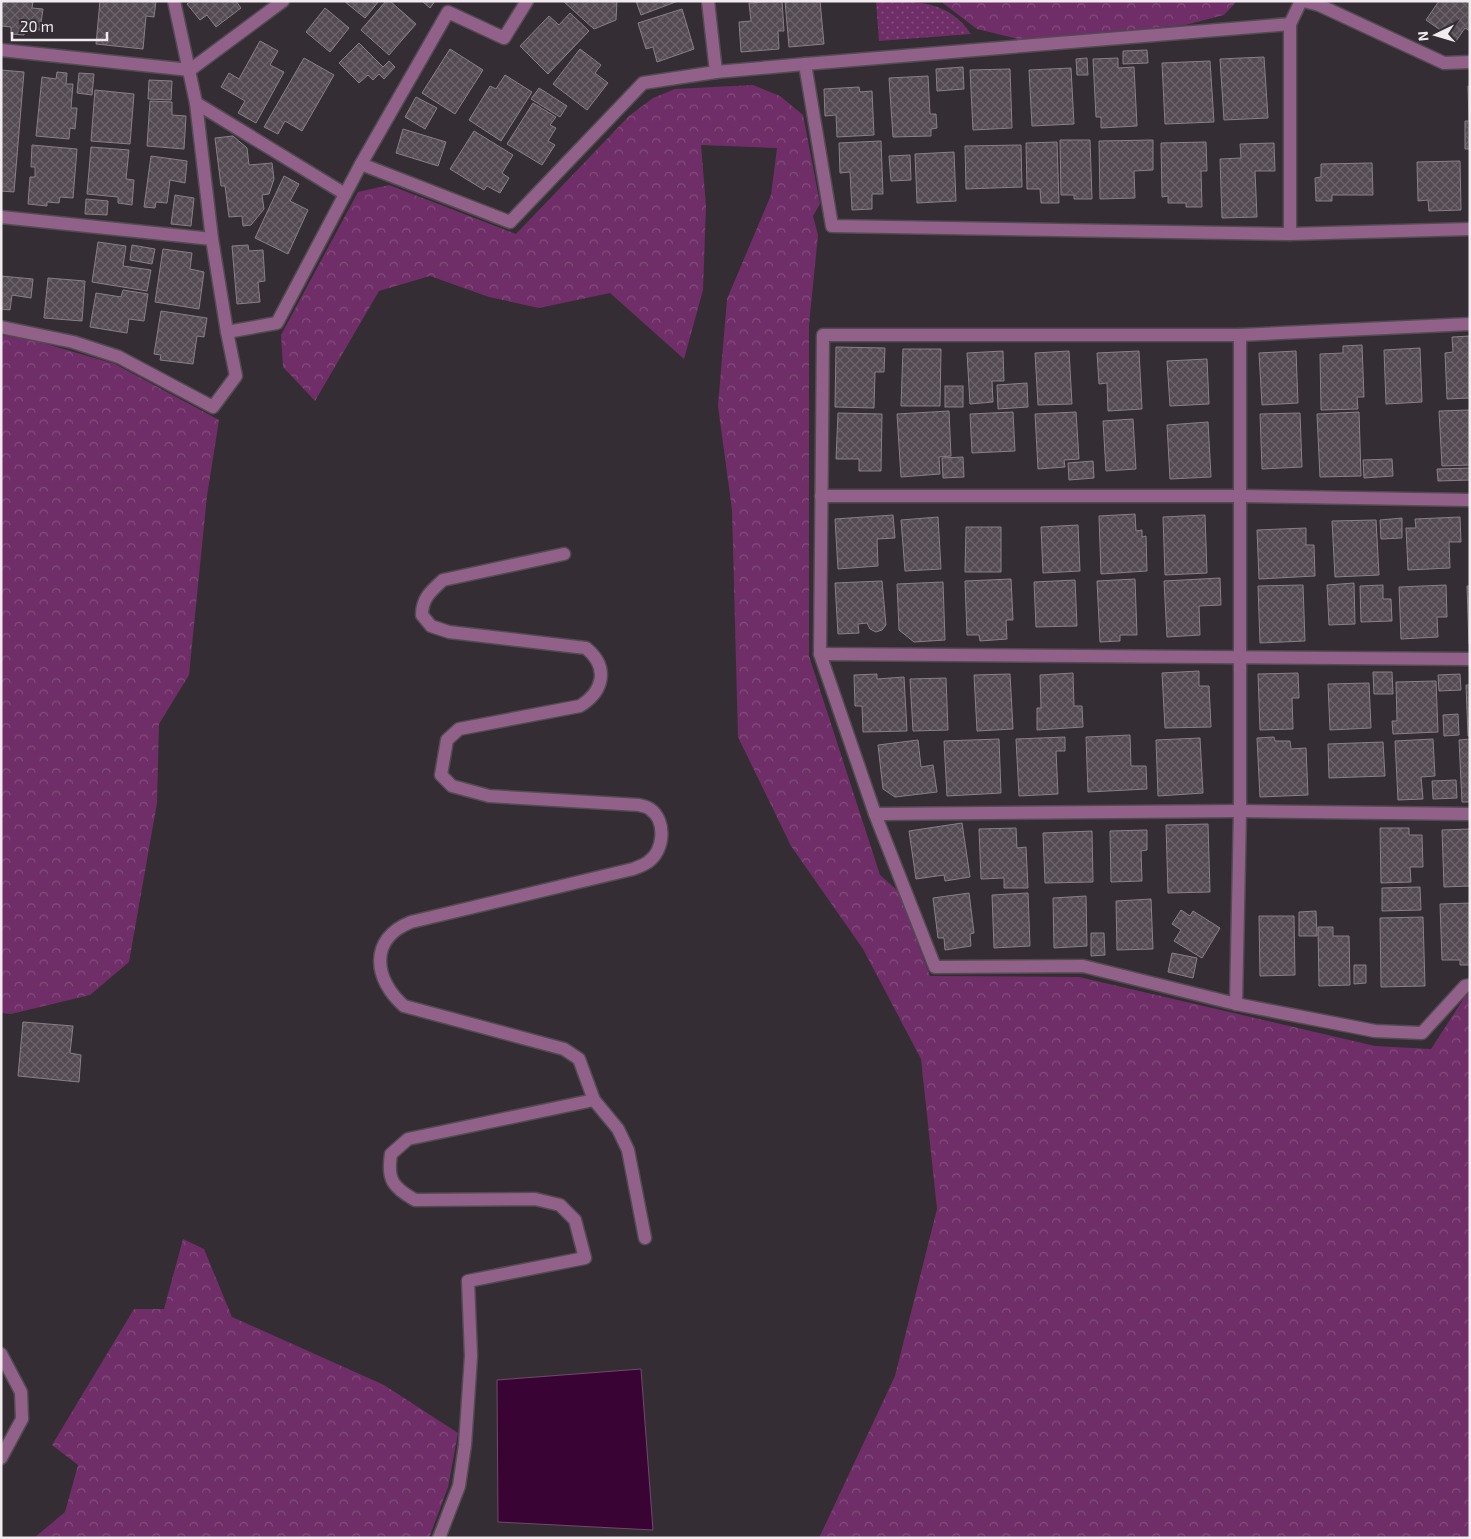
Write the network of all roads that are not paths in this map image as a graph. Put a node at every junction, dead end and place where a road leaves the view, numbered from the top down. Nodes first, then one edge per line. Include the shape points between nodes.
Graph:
1 (174, 1) edge
2 (283, 1) edge
3 (527, 1) edge
4 (708, 1) edge
5 (1302, 1) edge
6 (1290, 24) junction
7 (1, 50) edge
8 (1470, 62) edge
9 (804, 64) junction
10 (190, 70) junction
11 (716, 72) junction
12 (196, 104) junction
13 (361, 164) junction
14 (345, 194) junction
15 (1, 217) edge
16 (1470, 229) edge
17 (1290, 234) junction
18 (212, 239) junction
19 (1470, 324) edge
20 (1, 327) edge
21 (227, 332) junction
22 (1240, 335) junction
23 (821, 496) junction
24 (1241, 496) junction
25 (1470, 500) edge
26 (564, 554) dead end
27 (820, 654) junction
28 (1240, 657) junction
29 (1470, 659) edge
30 (1240, 811) junction
31 (875, 814) junction
32 (1470, 814) edge
33 (1470, 985) edge
34 (1236, 1004) junction
35 (594, 1100) junction
36 (645, 1238) dead end
37 (1, 1354) edge
38 (1, 1458) edge
39 (439, 1538) edge

1 - 10 street
2 - 10 street
3 - 13 street via 504,38 448,12
4 - 11 street
5 - 6 street
5 - 8 street via 1319,5 1444,63
6 - 9 street
6 - 17 street
7 - 10 street
9 - 11 street
9 - 17 street via 832,226
10 - 12 street
11 - 13 street via 643,83 510,222
12 - 14 street
12 - 18 street
13 - 14 street
14 - 21 street via 277,323
15 - 18 street
16 - 17 street
18 - 21 street
19 - 22 street
20 - 21 street via 73,342 119,357 213,407 236,376
22 - 23 street via 823,335
22 - 24 street
23 - 24 street
23 - 27 street
24 - 25 street
24 - 28 street
26 - 35 street via 443,580 422,604 422,616 431,626 449,632 586,648 595,656 600,672 600,686 592,699 580,706 459,729 447,740 441,775 452,786 489,796 639,805 651,809 659,822 662,837 657,852 648,862 634,869 411,922 396,928 383,944 380,962 382,978 392,996 404,1006 564,1049 579,1059
27 - 28 street
27 - 31 street
28 - 29 street
28 - 30 street
30 - 31 street
30 - 32 street
30 - 34 street
31 - 34 street via 935,967 1084,966
33 - 34 street via 1464,986 1422,1033 1375,1031
35 - 36 street via 618,1129 628,1150
35 - 39 street via 408,1139 390,1154 388,1173 398,1191 415,1200 535,1199 560,1204 575,1220 585,1258 468,1282 471,1356 466,1445 459,1486
37 - 38 street via 22,1392 22,1420

